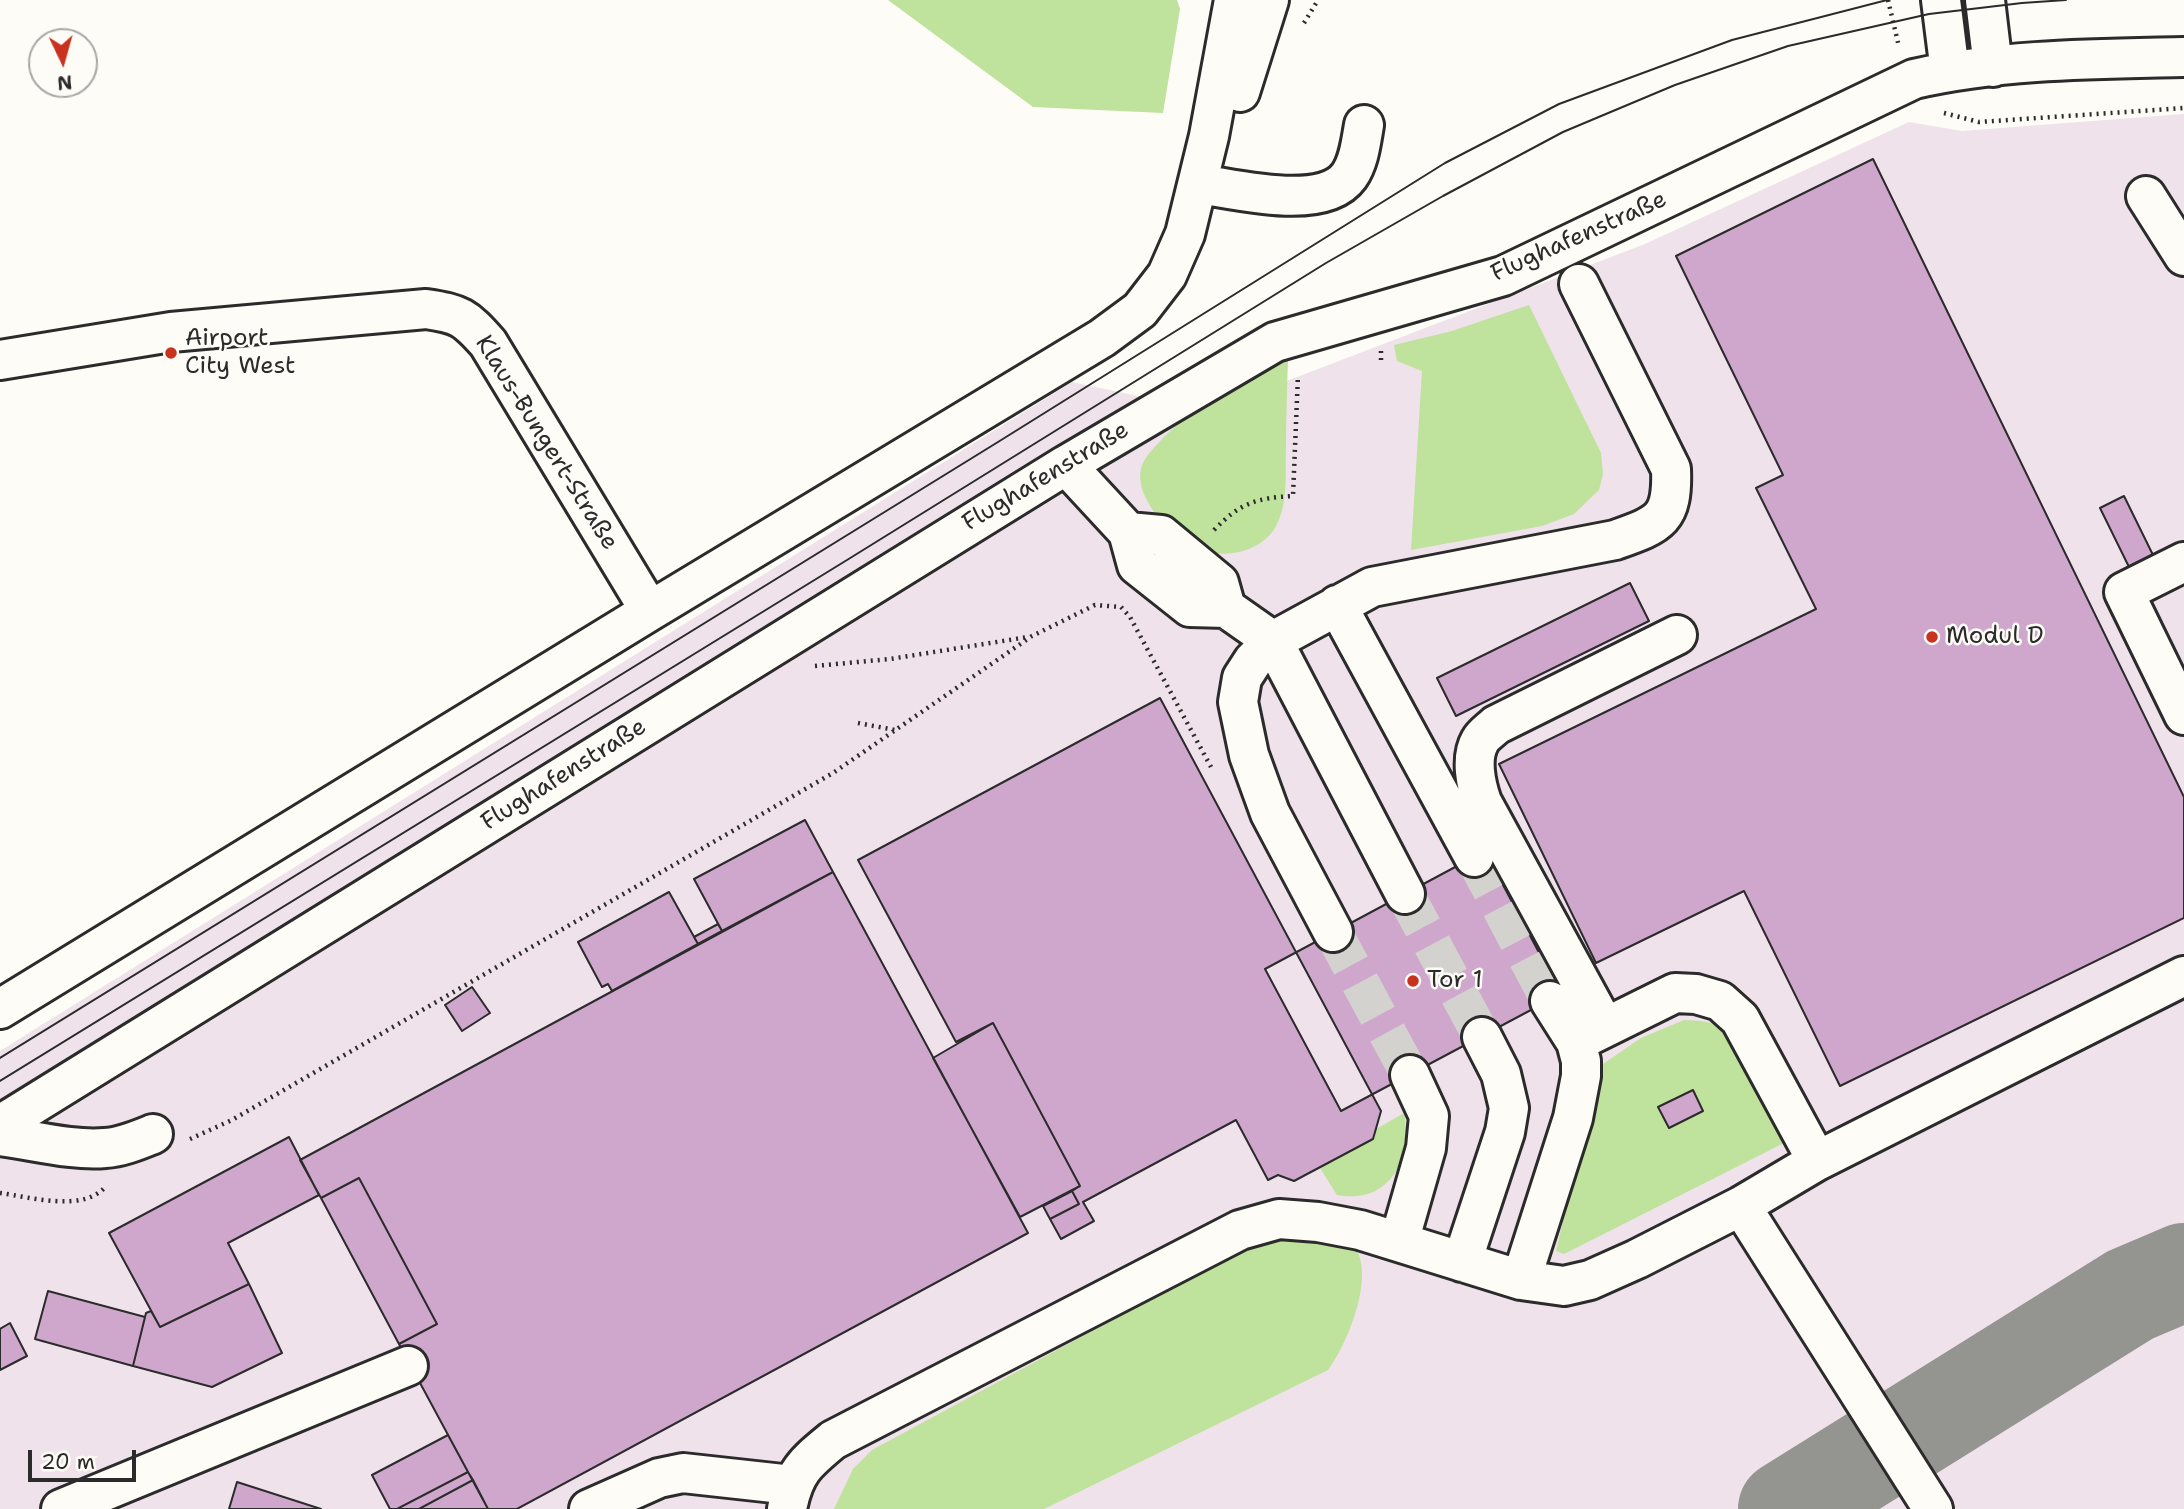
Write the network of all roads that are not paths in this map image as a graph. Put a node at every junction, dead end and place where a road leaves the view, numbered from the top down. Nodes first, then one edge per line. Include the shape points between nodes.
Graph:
1 (1234, 0) edge
2 (1269, 0) edge
3 (1941, 0) edge
4 (1985, 0) edge
5 (2184, 57) edge
6 (1993, 67) junction
7 (1951, 72) junction
8 (1364, 125) dead end
9 (1209, 136) junction
10 (1199, 184) junction
11 (2146, 196) dead end
12 (2184, 256) edge
13 (1579, 284) dead end
14 (0, 360) edge
15 (1066, 464) junction
16 (1128, 532) junction
17 (2184, 562) edge
18 (1337, 605) junction
19 (1226, 608) junction
20 (650, 611) junction
21 (1677, 635) dead end
22 (1273, 640) junction
23 (2184, 715) edge
24 (1474, 857) tunnel mouth
25 (1405, 894) tunnel mouth
26 (1333, 932) tunnel mouth
27 (2184, 976) edge
28 (1550, 1000) tunnel mouth
29 (0, 1009) edge
30 (1590, 1034) junction
31 (1482, 1037) tunnel mouth
32 (1410, 1075) tunnel mouth
33 (0, 1125) edge
34 (0, 1136) edge
35 (166, 1139) road end
36 (1816, 1161) junction
37 (1741, 1206) junction
38 (1399, 1242) junction
39 (1462, 1262) junction
40 (1521, 1280) junction
41 (408, 1366) dead end
42 (790, 1497) edge
43 (61, 1509) edge
44 (589, 1509) edge
45 (1933, 1509) edge

1 - 9 street
2 - 9 street via 1237,102
3 - 7 street
4 - 6 street
5 - 6 street, Flughafenstraße via 2068,59
6 - 7 street, Flughafenstraße
7 - 15 street, Flughafenstraße via 1896,86 1503,276 1275,342
8 - 10 street via 1355,166 1347,179 1323,193 1286,196
9 - 10 street
10 - 20 street via 1167,275 1140,310 1102,338
11 - 12 street
13 - 18 street via 1671,469 1668,510 1652,527 1615,540 1372,587
14 - 20 street, Klaus-Bungert-Straße via 171,332 426,309 454,313 488,343
15 - 16 street
15 - 33 street, Flughafenstraße
16 - 19 street via 1161,535 1219,583
16 - 19 street via 1137,565 1171,593 1191,607
17 - 23 street via 2124,592
18 - 22 street
18 - 24 street
19 - 22 street
20 - 29 street
21 - 30 street via 1496,725 1480,739 1476,750 1476,784 1482,802
22 - 25 street
22 - 26 street via 1242,678 1238,702 1249,755 1270,813
27 - 36 street
28 - 30 street
30 - 36 street via 1675,993 1720,1001 1740,1019
30 - 40 street via 1580,1061 1573,1118
31 - 39 street via 1501,1074 1509,1108 1506,1132
32 - 38 street via 1429,1116 1426,1148
34 - 35 street via 89,1148
36 - 37 street
37 - 40 street via 1590,1280 1564,1286
37 - 45 street
38 - 39 street
38 - 42 street via 1360,1230 1279,1219 1240,1230 833,1440 807,1461
39 - 40 street
41 - 43 street
42 - 44 street via 682,1473 659,1478

